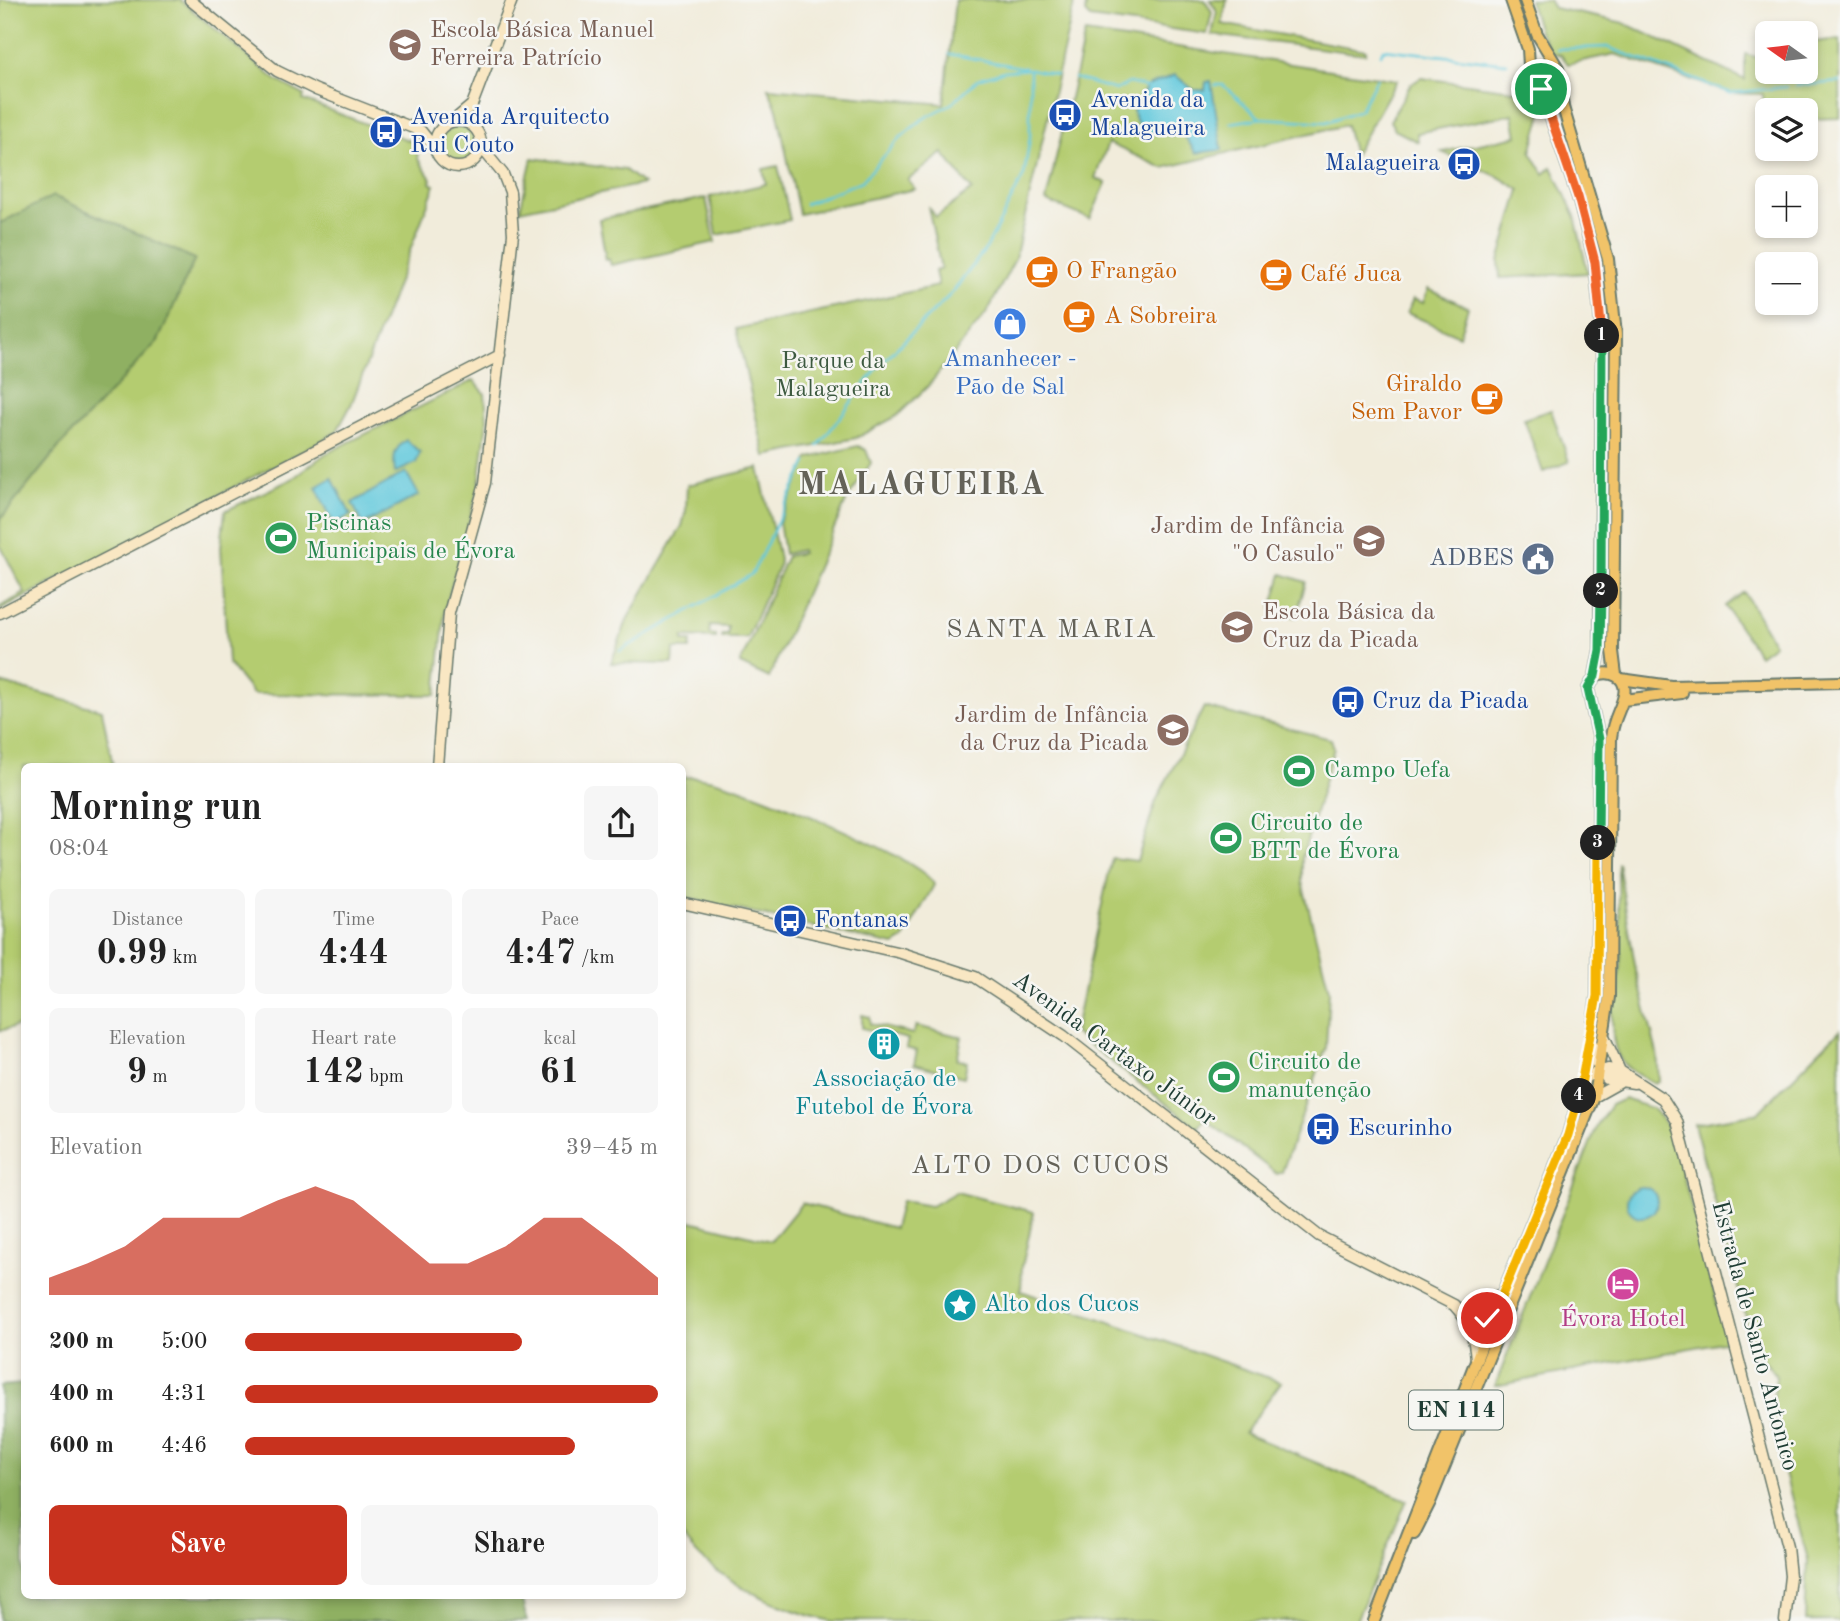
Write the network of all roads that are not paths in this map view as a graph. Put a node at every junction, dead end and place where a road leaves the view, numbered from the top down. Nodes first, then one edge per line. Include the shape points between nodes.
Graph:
1 (190, 0) edge
2 (512, 0) edge
3 (1511, 0) edge
4 (1525, 0) edge
5 (1551, 61) junction
6 (1530, 66) junction
7 (1557, 82) junction
8 (1541, 89) junction
9 (472, 105) junction
10 (448, 124) junction
11 (477, 130) junction
12 (421, 131) junction
13 (481, 147) junction
14 (436, 150) junction
15 (472, 163) junction
16 (497, 166) junction
17 (500, 355) junction
18 (0, 613) edge
19 (1595, 676) junction
20 (1619, 677) junction
21 (1840, 682) edge
22 (1840, 689) edge
23 (1591, 703) junction
24 (1620, 703) junction
25 (437, 763) edge
26 (686, 904) edge
27 (1592, 1036) junction
28 (1605, 1038) junction
29 (1601, 1071) junction
30 (1620, 1071) junction
31 (1585, 1077) junction
32 (1619, 1083) junction
33 (1634, 1083) junction
34 (1594, 1097) junction
35 (1502, 1294) junction
36 (1454, 1305) junction
37 (1468, 1306) junction
38 (1509, 1312) junction
39 (1467, 1319) junction
40 (1488, 1321) junction
41 (1476, 1359) junction
42 (1487, 1365) junction
43 (1393, 1576) junction
44 (1374, 1621) edge
45 (1785, 1621) edge

1 - 12 street via 277,71
2 - 9 street
3 - 6 main road
4 - 5 main road
5 - 6 main road via 1542,59
5 - 7 main road via 1558,68
6 - 8 main road via 1530,81
7 - 8 main road
7 - 20 main road via 1608,259 1616,334 1613,650
8 - 19 main road via 1595,262 1602,335 1603,544
9 - 10 street
9 - 11 street
10 - 11 street via 470,124
10 - 12 street
10 - 14 street via 435,141
11 - 13 street
12 - 14 street
13 - 15 street
13 - 16 street
14 - 15 street via 455,167
15 - 16 street
16 - 17 street via 510,192 513,234
17 - 18 street
17 - 25 street via 485,482 450,613
19 - 20 main road via 1609,672
19 - 23 main road via 1588,689
20 - 21 main road via 1671,686
20 - 24 main road via 1625,686
22 - 24 main road via 1671,693
23 - 24 main road via 1604,710
23 - 27 main road, EN 114 via 1599,739 1597,996
24 - 28 main road, EN 114 via 1611,738
26 - 36 street, Avenida Cartaxo Júnior via 960,970 1031,1011 1329,1241
27 - 29 street via 1593,1056
27 - 31 main road, EN 114
28 - 29 main road, EN 114
28 - 30 street
29 - 30 street
29 - 31 street
29 - 32 street
29 - 34 main road, EN 114
30 - 33 street, Estrada de Santo Antonico
31 - 35 main road, EN 114 via 1568,1135
32 - 33 street
32 - 34 street
33 - 45 street, Estrada de Santo Antonico via 1663,1099 1677,1121 1787,1547 1790,1576
34 - 38 main road, EN 114
35 - 37 street
35 - 40 main road, EN 114
36 - 37 street
36 - 39 street
37 - 40 street
38 - 40 street
38 - 42 main road, EN 114
39 - 40 street
39 - 41 street
40 - 41 main road, EN 114
40 - 42 street via 1494,1331
41 - 43 main road, EN 114
42 - 43 main road, EN 114 via 1430,1502
43 - 44 main road, EN 114

